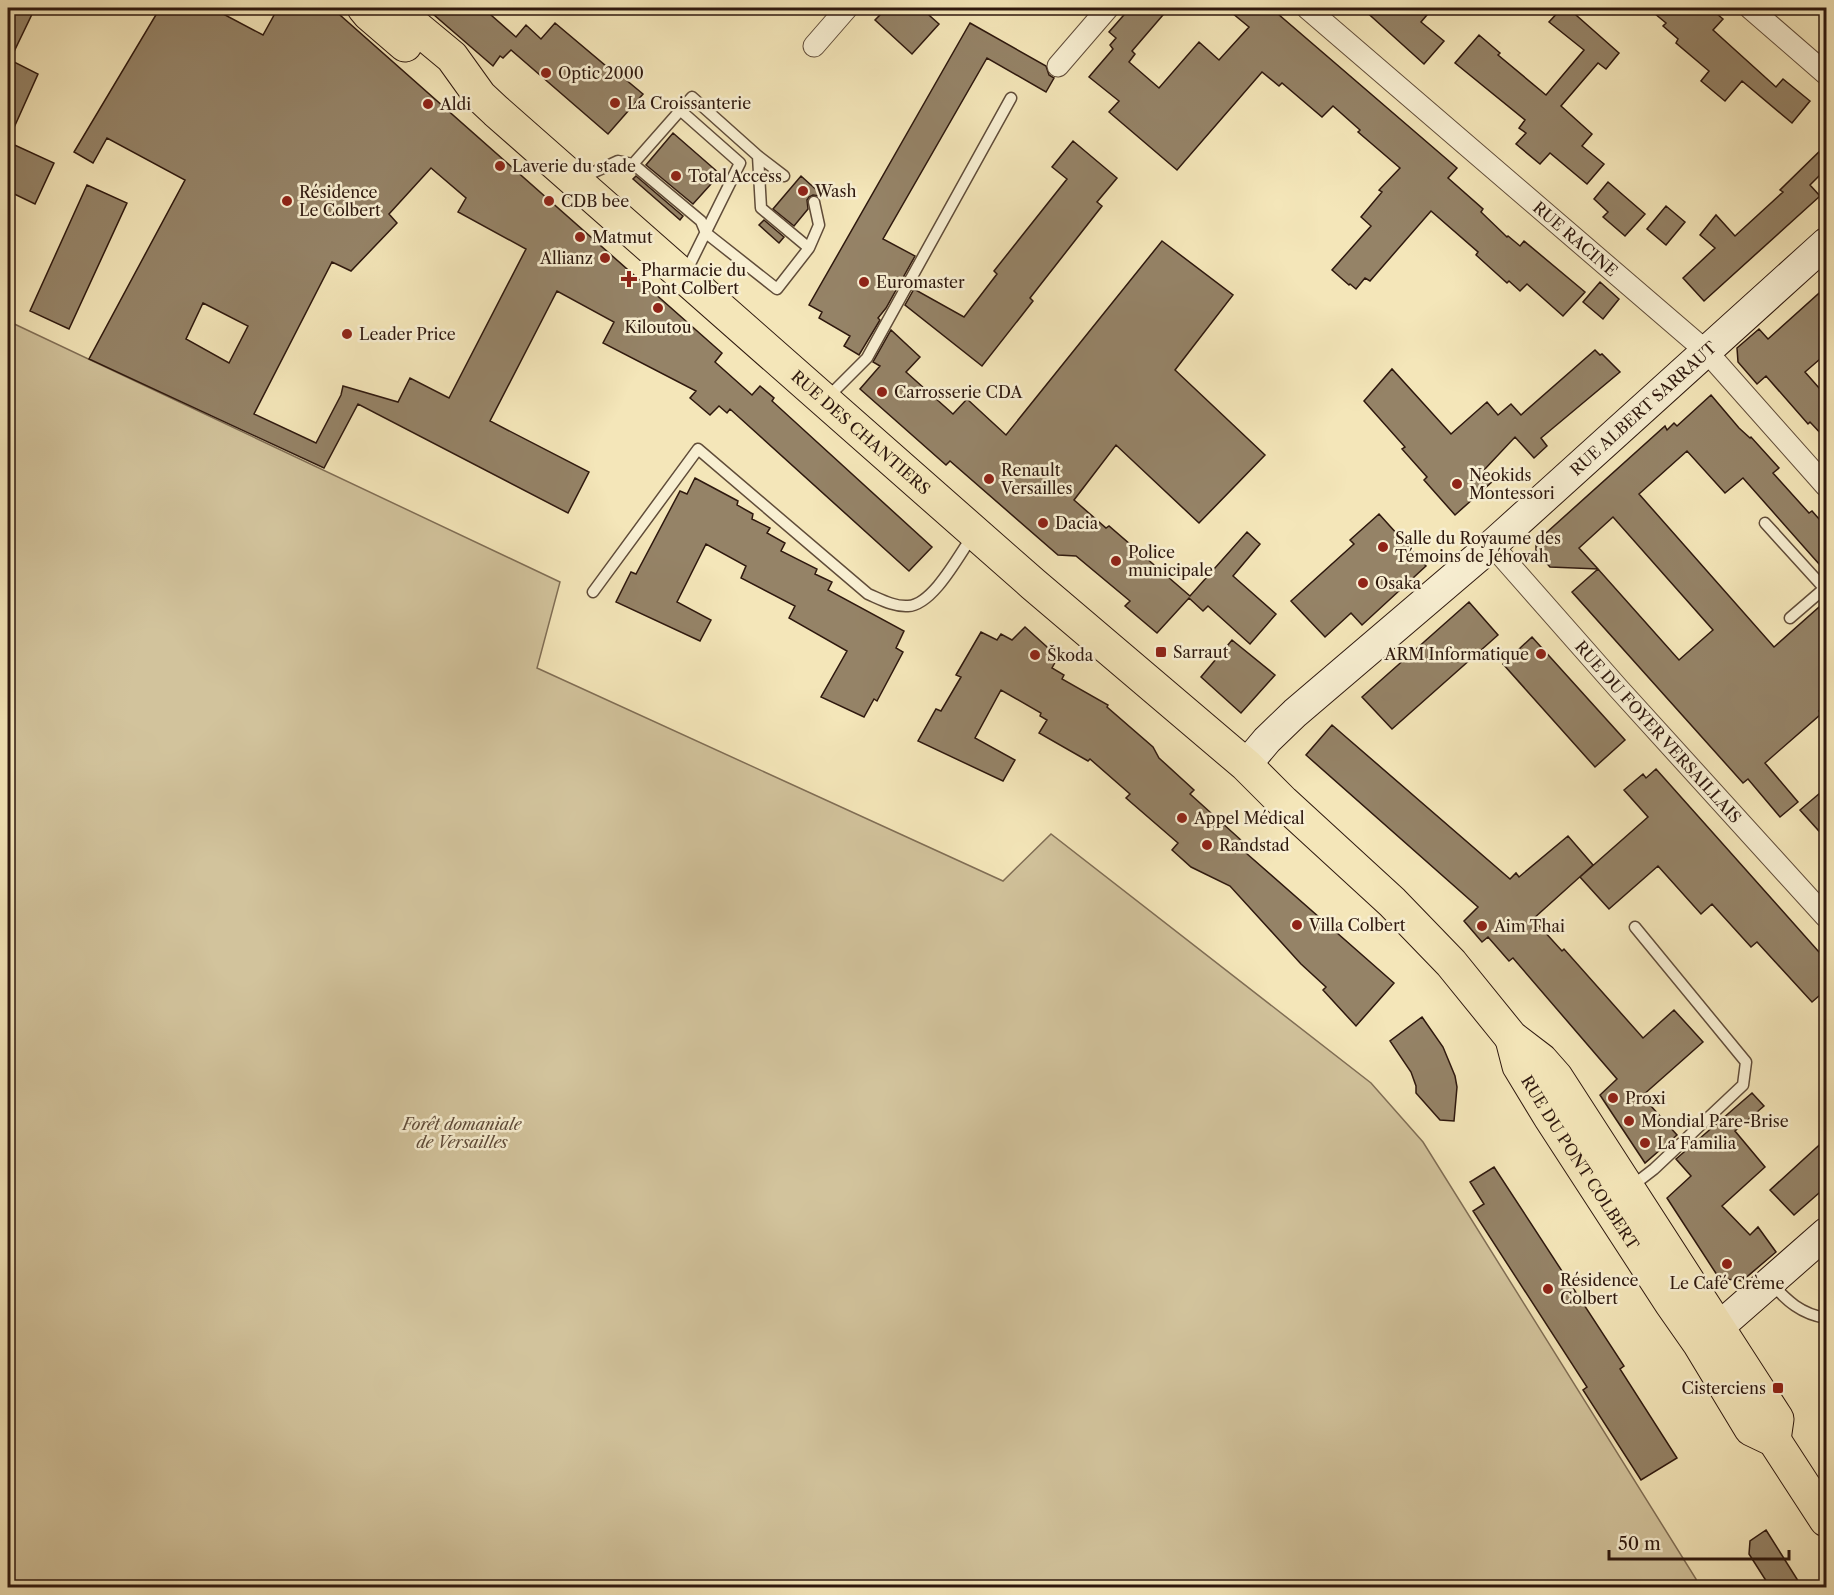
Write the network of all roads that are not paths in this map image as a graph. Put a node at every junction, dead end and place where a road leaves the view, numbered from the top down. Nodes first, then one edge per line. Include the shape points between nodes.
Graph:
1 (387, 8) edge
2 (847, 8) edge
3 (1108, 8) edge
4 (1307, 8) edge
5 (1750, 8) edge
6 (814, 46) dead end
7 (1058, 66) dead end
8 (1827, 74) edge
9 (1011, 98) dead end
10 (680, 110) junction
11 (758, 156) junction
12 (633, 164) junction
13 (784, 176) dead end
14 (575, 181) junction
15 (814, 202) dead end
16 (706, 232) junction
17 (1827, 243) edge
18 (809, 248) junction
19 (684, 277) junction
20 (1707, 352) junction
21 (825, 400) junction
22 (1827, 486) edge
23 (1765, 523) dead end
24 (975, 533) junction
25 (1492, 545) junction
26 (1826, 588) edge
27 (593, 592) dead end
28 (1790, 618) dead end
29 (1246, 765) junction
30 (1827, 917) edge
31 (1635, 927) dead end
32 (1511, 1037) junction
33 (1630, 1188) junction
34 (1827, 1233) edge
35 (1770, 1283) junction
36 (1827, 1318) edge
37 (1709, 1335) junction
38 (1827, 1520) edge

1 - 14 main road, RUE DES CHANTIERS via 369,14 436,72 480,96
2 - 6 street
3 - 7 street
4 - 20 street, RUE RACINE
5 - 8 street
9 - 21 lane via 867,358
10 - 11 lane via 692,97
10 - 12 lane
10 - 16 lane via 740,163
11 - 13 lane
11 - 18 lane via 761,208
12 - 14 lane via 618,161
12 - 16 lane via 701,221
14 - 19 main road, RUE DES CHANTIERS
15 - 18 lane via 819,225
16 - 18 lane via 777,290
16 - 19 lane
17 - 20 main road, RUE ALBERT SARRAUT
19 - 21 main road, RUE DES CHANTIERS
20 - 22 street, RUE RACINE
20 - 25 main road, RUE ALBERT SARRAUT
21 - 24 main road, RUE DES CHANTIERS
23 - 26 lane
24 - 27 lane via 925,600 909,606 889,603 868,594 698,448
24 - 29 main road, RUE DES CHANTIERS
25 - 29 main road, RUE ALBERT SARRAUT via 1295,713
25 - 30 street, RUE DU FOYER VERSAILLAIS
26 - 28 lane
29 - 32 main road, RUE DU PONT COLBERT via 1399,910 1450,963
31 - 33 lane via 1746,1062 1743,1084
32 - 33 main road, RUE DU PONT COLBERT via 1556,1077
32 - 37 main road, RUE DU PONT COLBERT via 1519,1066 1671,1303
33 - 37 main road, RUE DU PONT COLBERT
34 - 35 main road
35 - 36 lane via 1801,1311
35 - 37 main road
37 - 38 main road, RUE DU PONT COLBERT via 1751,1429 1774,1440

